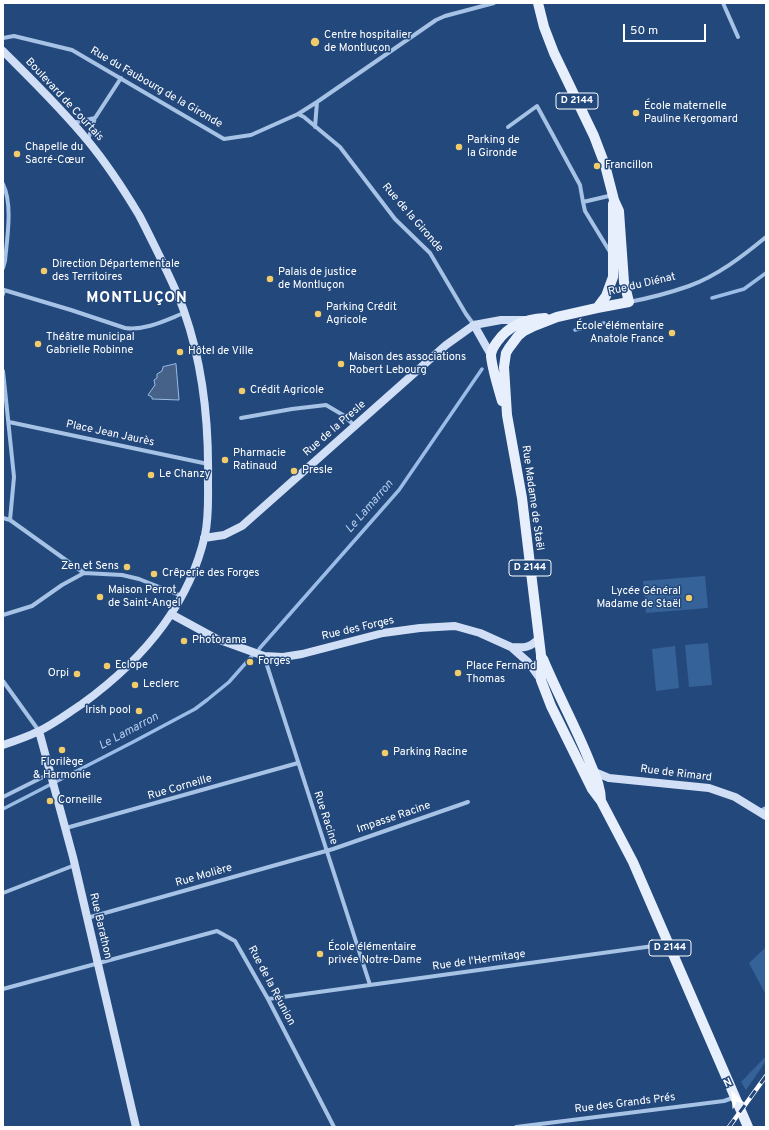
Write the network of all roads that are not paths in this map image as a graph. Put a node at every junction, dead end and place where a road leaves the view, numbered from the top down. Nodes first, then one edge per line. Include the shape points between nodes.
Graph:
1 (494, 3) edge
2 (538, 3) edge
3 (723, 3) edge
4 (738, 37) dead end
5 (3, 38) edge
6 (3, 51) edge
7 (121, 78) junction
8 (317, 102) junction
9 (298, 114) junction
10 (95, 118) junction
11 (73, 123) junction
12 (315, 127) junction
13 (508, 127) dead end
14 (88, 140) junction
15 (3, 184) edge
16 (614, 197) junction
17 (583, 202) junction
18 (766, 237) edge
19 (613, 255) junction
20 (3, 268) edge
21 (3, 290) edge
22 (629, 302) junction
23 (597, 308) junction
24 (185, 312) junction
25 (557, 318) junction
26 (530, 320) junction
27 (474, 325) junction
28 (518, 336) joint
29 (490, 355) junction
30 (3, 371) edge
31 (507, 415) junction
32 (241, 418) dead end
33 (9, 422) junction
34 (355, 426) junction
35 (208, 464) junction
36 (3, 518) edge
37 (10, 520) junction
38 (204, 538) junction
39 (84, 573) junction
40 (183, 596) junction
41 (171, 614) junction
42 (3, 615) edge
43 (539, 638) junction
44 (511, 647) junction
45 (541, 655) junction
46 (264, 656) junction
47 (541, 680) junction
48 (3, 681) edge
49 (39, 731) junction
50 (3, 745) edge
51 (298, 764) junction
52 (579, 764) junction
53 (594, 772) junction
54 (51, 773) junction
55 (3, 797) edge
56 (601, 801) junction
57 (468, 802) dead end
58 (764, 812) edge
59 (66, 828) junction
60 (326, 851) junction
61 (75, 865) junction
62 (3, 893) edge
63 (87, 918) junction
64 (669, 944) junction
65 (97, 962) junction
66 (370, 985) junction
67 (3, 989) edge
68 (268, 999) junction
69 (736, 1096) junction
70 (136, 1127) edge
71 (334, 1127) edge
72 (516, 1127) edge
73 (748, 1127) edge

1 - 8 street, Rue du Faubourg de la Gironde via 436,20
2 - 16 main road, D 2144 via 554,53 597,143
3 - 4 street
5 - 7 street, Rue du Faubourg de la Gironde via 14,36 72,50
6 - 11 main road, Boulevard de Courtais
7 - 9 street, Rue du Faubourg de la Gironde via 224,139 251,135
7 - 10 street
8 - 9 street, Rue du Faubourg de la Gironde
8 - 12 street
9 - 12 street, Rue de la Gironde
10 - 11 street
10 - 14 street
11 - 14 main road, Boulevard de Courtais
12 - 27 street, Rue de la Gironde via 340,147 395,219 430,253
13 - 17 street via 537,106 580,185
14 - 24 main road, Boulevard de Courtais via 139,215
15 - 20 street via 8,199
16 - 17 street
16 - 19 main road, D 2144
16 - 22 main road, D 2144 via 619,212 624,282
17 - 19 street via 585,211
18 - 22 street, Rue du Diénat via 732,262 690,286
19 - 23 main road, D 2144 via 612,277 606,296
21 - 24 street via 134,330
22 - 23 main road, Rue du Diénat
23 - 25 main road, Rue du Diénat
24 - 35 main road, Boulevard de Courtais via 200,369
25 - 26 main road, Rue du Diénat
25 - 28 main road, Rue du Diénat / D 2144 via 534,326
26 - 27 main road via 501,320
26 - 29 main road, Rue du Diénat via 506,332
27 - 29 main road, Rue de la Gironde
27 - 34 main road, Rue de la Presle via 446,346
28 - 31 main road, Rue Madame de Staël / D 2144 via 508,348 504,362
29 - 31 main road, Rue Madame de Staël / D 2144
30 - 33 street
31 - 43 main road, Rue Madame de Staël / D 2144 via 522,498
32 - 34 street via 326,405
33 - 35 street, Place Jean Jaurès
33 - 37 street via 14,477
34 - 38 main road, Rue de la Presle via 242,526 224,535
35 - 38 main road, Boulevard de Courtais via 208,505
36 - 37 street
37 - 39 street
38 - 40 main road, Boulevard de Courtais
39 - 40 street via 122,575
39 - 42 street via 32,606
40 - 41 main road, Boulevard de Courtais
41 - 46 main road, Rue des Forges via 217,639
41 - 49 main road, Boulevard de Courtais via 125,669 97,693
43 - 44 main road via 528,647
43 - 45 main road, Rue Madame de Staël / D 2144
44 - 46 main road, Rue des Forges via 480,633 455,626 383,633 302,654
44 - 47 main road, Rue des Forges via 528,662
45 - 47 main road, Rue Madame de Staël / D 2144
45 - 53 main road, D 2144
46 - 51 street, Rue Racine
47 - 52 main road, D 2144
48 - 49 street
49 - 50 main road, Boulevard de Courtais
49 - 54 main road, Rue Barathon
51 - 59 street, Rue Corneille
51 - 60 street, Rue Racine
52 - 53 main road, Rue de Rimard
52 - 56 main road, D 2144 via 592,790
53 - 56 main road, D 2144 via 601,790
53 - 58 main road, Rue de Rimard via 609,778 709,788 735,797
54 - 55 street
54 - 59 main road, Rue Barathon
56 - 64 main road, D 2144 via 634,862
57 - 60 street, Impasse Racine
59 - 61 main road, Rue Barathon
60 - 63 street, Rue Molière
60 - 66 street, Rue Racine
61 - 62 street
61 - 63 main road, Rue Barathon
63 - 65 main road, Rue Barathon
64 - 66 street, Rue de l'Hermitage
64 - 69 main road, D 2144
65 - 67 street, Rue de la Réunion
65 - 68 street, Rue de la Réunion via 217,930 236,941
65 - 70 main road, Rue Barathon
66 - 68 street, Rue de l'Hermitage
68 - 71 street, Rue de la Réunion
69 - 72 street, Rue des Grands Prés via 724,1101
69 - 73 main road, D 2144

